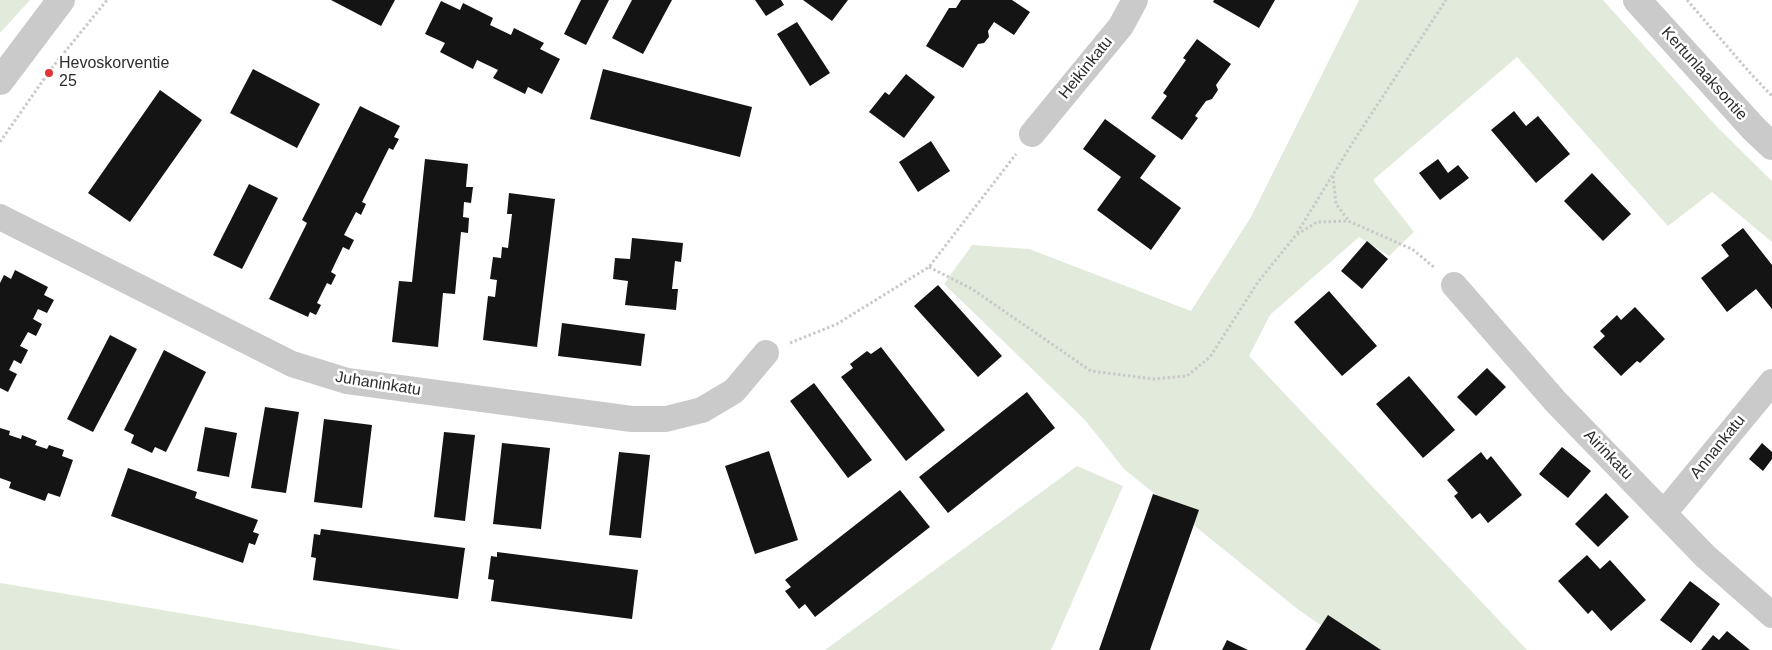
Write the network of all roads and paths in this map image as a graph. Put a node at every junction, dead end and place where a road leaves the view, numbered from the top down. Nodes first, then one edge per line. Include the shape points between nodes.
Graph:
1 (61, 0) edge
2 (107, 0) edge
3 (1135, 0) edge
4 (1446, 0) edge
5 (1637, 0) edge
6 (1688, 0) edge
7 (0, 81) edge
8 (1772, 96) edge
9 (1032, 134) joint
10 (0, 142) edge
11 (1772, 146) edge
12 (1333, 174) junction
13 (0, 217) edge
14 (1348, 221) junction
15 (1296, 235) junction
16 (929, 267) junction
17 (1454, 285) joint
18 (766, 352) joint
19 (1772, 382) edge
20 (1664, 513) junction
21 (1772, 615) edge

1 - 7 street
2 - 10 path via 51,69
3 - 9 street, Heikinkatu via 1121,26
4 - 12 path
5 - 11 street, Kertunlaaksontie
6 - 8 path
9 - 16 path
12 - 14 path via 1336,204
12 - 15 path
13 - 18 street, Juhaninkatu via 292,364 347,382 632,419 666,419 702,410 734,391
14 - 15 path via 1318,222
14 - 17 path via 1412,249
15 - 16 path via 1258,282 1210,357 1187,376 1154,379 1091,371 972,290
16 - 18 path via 837,324
17 - 20 street, Airinkatu via 1556,402
19 - 20 street, Annankatu
20 - 21 street, Airinkatu via 1705,556

